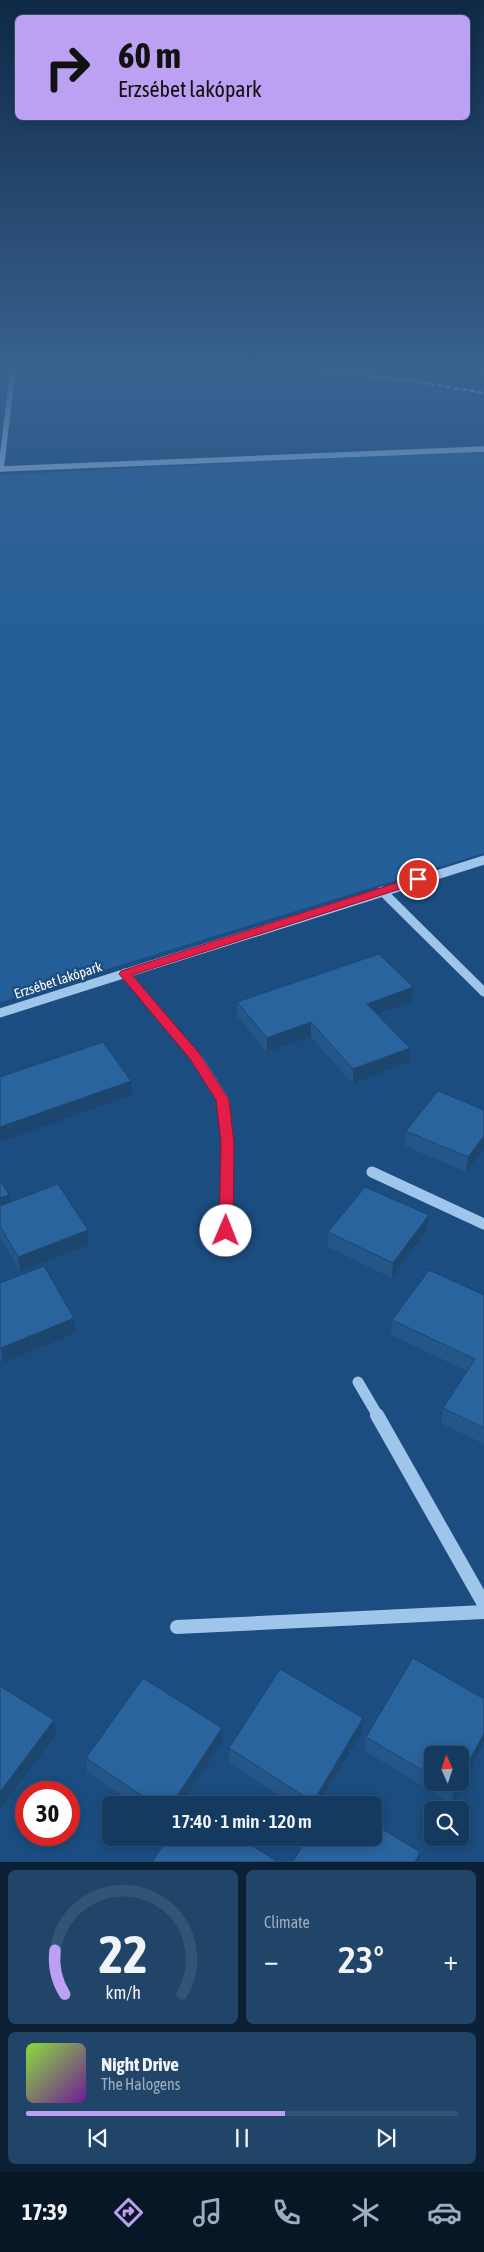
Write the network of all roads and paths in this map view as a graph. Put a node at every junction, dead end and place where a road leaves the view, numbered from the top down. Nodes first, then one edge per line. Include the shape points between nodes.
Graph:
1 (3, 456) edge
2 (318, 456) edge
3 (1, 469) edge
4 (484, 860) edge
5 (382, 891) junction
6 (125, 974) junction
7 (484, 992) edge
8 (0, 1014) edge
9 (372, 1172) dead end
10 (484, 1224) edge
11 (226, 1231) dead end
12 (358, 1382) dead end
13 (484, 1604) edge
14 (484, 1612) edge
15 (177, 1627) dead end

1 - 3 street
2 - 3 street
4 - 5 street, Erzsébet lakópark
5 - 6 street, Erzsébet lakópark
5 - 7 street
6 - 8 street, Erzsébet lakópark
6 - 11 street via 195,1056 223,1100 228,1143
9 - 10 street
12 - 13 street
14 - 15 street

